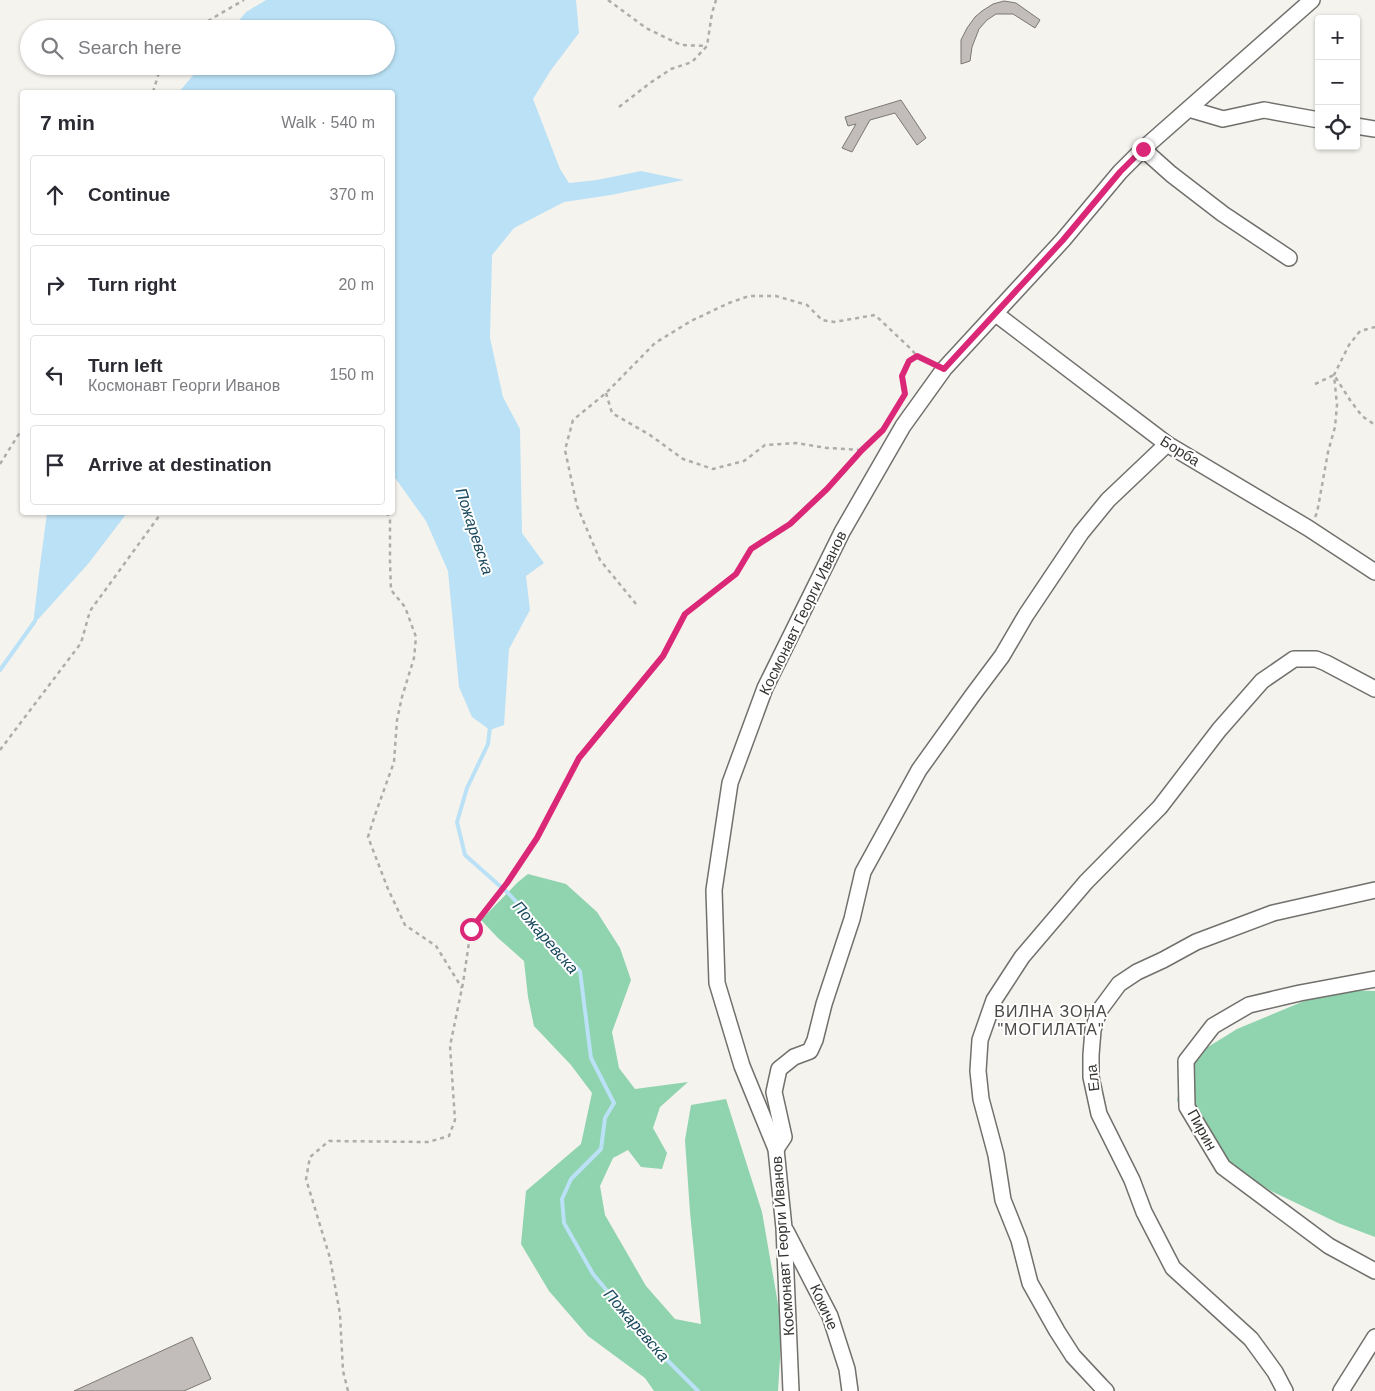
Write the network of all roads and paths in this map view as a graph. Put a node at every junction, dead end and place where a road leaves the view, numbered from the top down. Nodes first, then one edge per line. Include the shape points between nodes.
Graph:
1 (244, 0) edge
2 (608, 0) edge
3 (716, 0) edge
4 (1312, 0) edge
5 (210, 20) edge
6 (707, 46) junction
7 (158, 75) edge
8 (154, 90) edge
9 (619, 107) dead end
10 (1189, 109) junction
11 (1315, 119) edge
12 (1360, 127) edge
13 (1375, 129) edge
14 (1143, 149) junction
15 (1289, 258) dead end
16 (996, 314) junction
17 (1375, 327) edge
18 (917, 356) junction
19 (944, 369) junction
20 (1334, 375) junction
21 (1316, 384) dead end
22 (606, 393) junction
23 (892, 415) dead end
24 (888, 423) dead end
25 (1375, 425) edge
26 (20, 432) edge
27 (1167, 444) junction
28 (862, 450) junction
29 (0, 464) edge
30 (160, 515) edge
31 (388, 515) edge
32 (1308, 528) junction
33 (1375, 572) edge
34 (636, 604) dead end
35 (1375, 689) edge
36 (0, 750) edge
37 (1375, 890) edge
38 (1375, 979) edge
39 (462, 988) junction
40 (776, 1149) junction
41 (784, 1228) junction
42 (1375, 1271) edge
43 (1375, 1337) edge
44 (348, 1391) edge
45 (791, 1391) edge
46 (850, 1391) edge
47 (1106, 1391) edge
48 (1285, 1391) edge
49 (1341, 1391) edge

1 - 5 path
2 - 6 path via 646,28 681,45
3 - 6 path
4 - 10 street, Космонавт Георги Иванов
6 - 9 path via 692,62 671,69
7 - 8 path
10 - 11 street via 1223,119 1264,110
10 - 14 street, Космонавт Георги Иванов
12 - 13 street
14 - 15 street via 1222,214
14 - 16 street, Космонавт Георги Иванов
16 - 19 street, Космонавт Георги Иванов
16 - 27 street, Борба
17 - 20 path via 1360,331
18 - 19 path
18 - 22 path via 874,315 834,322 822,320 807,305 776,296 749,296 690,321 655,343
18 - 23 path via 909,361 902,376 905,394
19 - 40 street, Космонавт Георги Иванов via 903,426 842,532 765,688 730,783 714,890 718,983 742,1066
20 - 21 path
20 - 25 path via 1362,416
20 - 32 path via 1335,427 1317,512
22 - 28 path via 612,413 650,435 683,460 713,469 744,460 766,445 796,443
22 - 34 path via 573,420 565,450 576,506 600,560
24 - 28 path
26 - 29 path
27 - 32 street, Борба
27 - 40 street via 1108,500 1081,533 1002,656 910,786 863,872 852,919 810,1051 779,1069 774,1092 784,1137
28 - 39 path via 790,524 751,549 736,574 685,614 663,656 579,758 537,838 471,929
30 - 36 path via 90,610 81,643
31 - 39 path via 391,590 405,607 416,637 414,658 397,720 394,762 368,838 405,925 436,946
32 - 33 street, Борба
35 - 47 street via 1316,659 1294,659 1262,681 1219,730 1160,807 1086,882 1022,957 994,1000 980,1040 978,1071 1003,1200 1019,1240 1030,1283 1074,1356
37 - 48 street, Ела via 1273,913 1196,942 1119,984 1099,1011 1093,1030 1092,1077 1099,1114 1173,1268 1251,1340
38 - 42 street, Пирин via 1249,1005 1213,1026 1186,1061 1188,1107 1223,1167 1329,1246
39 - 44 path via 450,1046 455,1120 449,1136 428,1142 329,1141 310,1157 306,1179 330,1258
40 - 41 street, Космонавт Георги Иванов
41 - 45 street, Космонавт Георги Иванов
41 - 46 street, Кокиче via 830,1316
43 - 49 street

